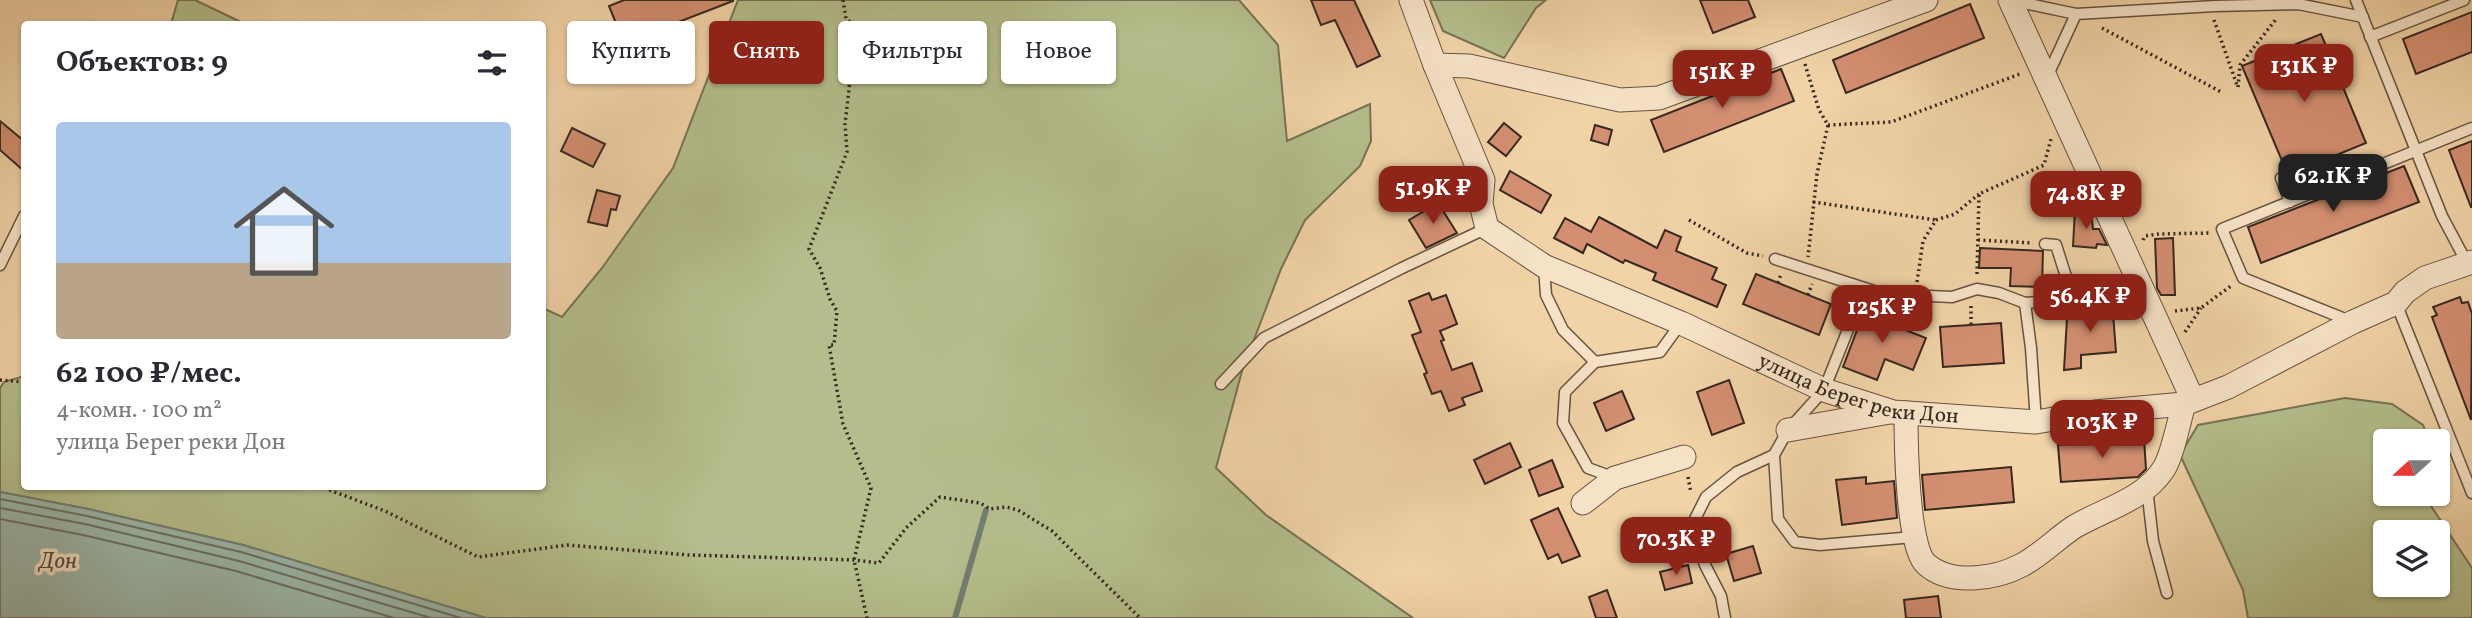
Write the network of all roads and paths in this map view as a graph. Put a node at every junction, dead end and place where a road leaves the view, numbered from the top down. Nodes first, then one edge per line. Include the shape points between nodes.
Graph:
1 (843, 0) edge
2 (1926, 0) edge
3 (2010, 0) edge
4 (2356, 0) edge
5 (2464, 0) edge
6 (2289, 5) junction
7 (2209, 6) junction
8 (1415, 8) edge
9 (2076, 14) junction
10 (2363, 17) junction
11 (2370, 37) junction
12 (1800, 47) junction
13 (1435, 65) junction
14 (2043, 73) junction
15 (2224, 93) dead end
16 (2058, 110) junction
17 (1828, 125) junction
18 (2472, 128) edge
19 (2416, 151) junction
20 (2281, 178) dead end
21 (1979, 194) junction
22 (1813, 202) junction
23 (2290, 202) junction
24 (1689, 220) dead end
25 (1936, 220) junction
26 (21, 222) edge
27 (1487, 228) junction
28 (1978, 240) junction
29 (2045, 244) joint
30 (1775, 259) joint
31 (2469, 263) edge
32 (0, 265) edge
33 (1544, 267) junction
34 (1807, 269) junction
35 (2243, 278) junction
36 (1852, 284) junction
37 (2079, 286) dead end
38 (1976, 289) junction
39 (2118, 291) dead end
40 (1876, 292) junction
41 (1915, 295) junction
42 (2025, 303) junction
43 (2396, 303) junction
44 (2148, 307) junction
45 (1855, 312) junction
46 (2082, 317) dead end
47 (2353, 322) junction
48 (1681, 323) junction
49 (1595, 362) junction
50 (0, 380) edge
51 (21, 382) edge
52 (1220, 384) dead end
53 (1824, 390) junction
54 (2188, 402) junction
55 (1900, 412) junction
56 (2036, 422) junction
57 (1788, 430) junction
58 (1774, 455) junction
59 (1684, 457) joint
60 (1615, 478) junction
61 (2147, 488) junction
62 (330, 490) edge
63 (2472, 493) edge
64 (1583, 503) dead end
65 (1695, 519) junction
66 (1914, 537) junction
67 (854, 559) junction
68 (2167, 593) dead end
69 (867, 618) edge
70 (1140, 618) edge
71 (1725, 618) edge

1 - 67 path via 846,19 860,29 845,124 847,152 809,249 837,311 834,345 829,345 843,424 871,488
2 - 12 street
3 - 9 lane
3 - 14 street
4 - 10 lane
5 - 11 lane
6 - 7 lane
6 - 7 path via 2240,65 2238,87
6 - 10 lane
7 - 9 lane
8 - 13 street
9 - 14 lane
9 - 15 path
10 - 11 lane
11 - 19 lane
12 - 13 street via 1659,98 1620,100 1469,66
12 - 17 path
13 - 27 street via 1483,180 1481,204
14 - 16 street
14 - 17 path via 1891,122
16 - 21 path via 2044,165
16 - 44 street
17 - 22 path
18 - 19 lane
19 - 23 lane
19 - 31 lane via 2442,216
20 - 23 lane
21 - 25 path via 1955,214
21 - 28 path
22 - 25 path
22 - 34 path
23 - 35 lane via 2222,229
24 - 30 path via 1746,253
25 - 41 path via 1923,241
26 - 32 lane
27 - 33 street, улица Берег реки Дон
27 - 52 lane via 1264,338
28 - 29 path
28 - 38 path
29 - 42 lane via 2056,245 2069,286 2053,301
30 - 34 lane
31 - 43 street, улица Берег реки Дон via 2425,278
33 - 48 street, улица Берег реки Дон
33 - 49 lane via 1546,295 1563,330
34 - 36 lane
35 - 44 path via 2201,307 2165,312
35 - 47 lane
36 - 40 lane
36 - 45 lane
37 - 46 path
38 - 41 lane via 1952,297
38 - 42 lane
39 - 44 path
40 - 41 lane
40 - 45 lane
42 - 56 lane
43 - 47 street, улица Берег реки Дон
43 - 63 lane
44 - 54 street
45 - 53 lane
47 - 54 street, улица Берег реки Дон via 2228,387
48 - 49 lane via 1660,352
48 - 53 street, улица Берег реки Дон
49 - 60 lane via 1565,392 1563,423 1588,468
50 - 51 path
53 - 55 street, улица Берег реки Дон
53 - 57 lane
54 - 56 street, улица Берег реки Дон
54 - 61 street via 2165,469
55 - 56 street, улица Берег реки Дон
55 - 57 street
55 - 66 street
57 - 58 lane
58 - 65 lane via 1737,472 1706,497
58 - 66 lane via 1777,519 1795,541 1820,545
59 - 60 street
59 - 65 path
60 - 64 street
61 - 66 street via 2073,528 2020,566 1980,578 1947,577 1924,563
61 - 68 lane
62 - 67 path via 385,511 478,557 567,545 689,555
65 - 71 lane via 1698,542 1721,596
67 - 69 path
67 - 70 path via 879,563 906,528 940,498 980,503 990,509 1006,507 1052,531

